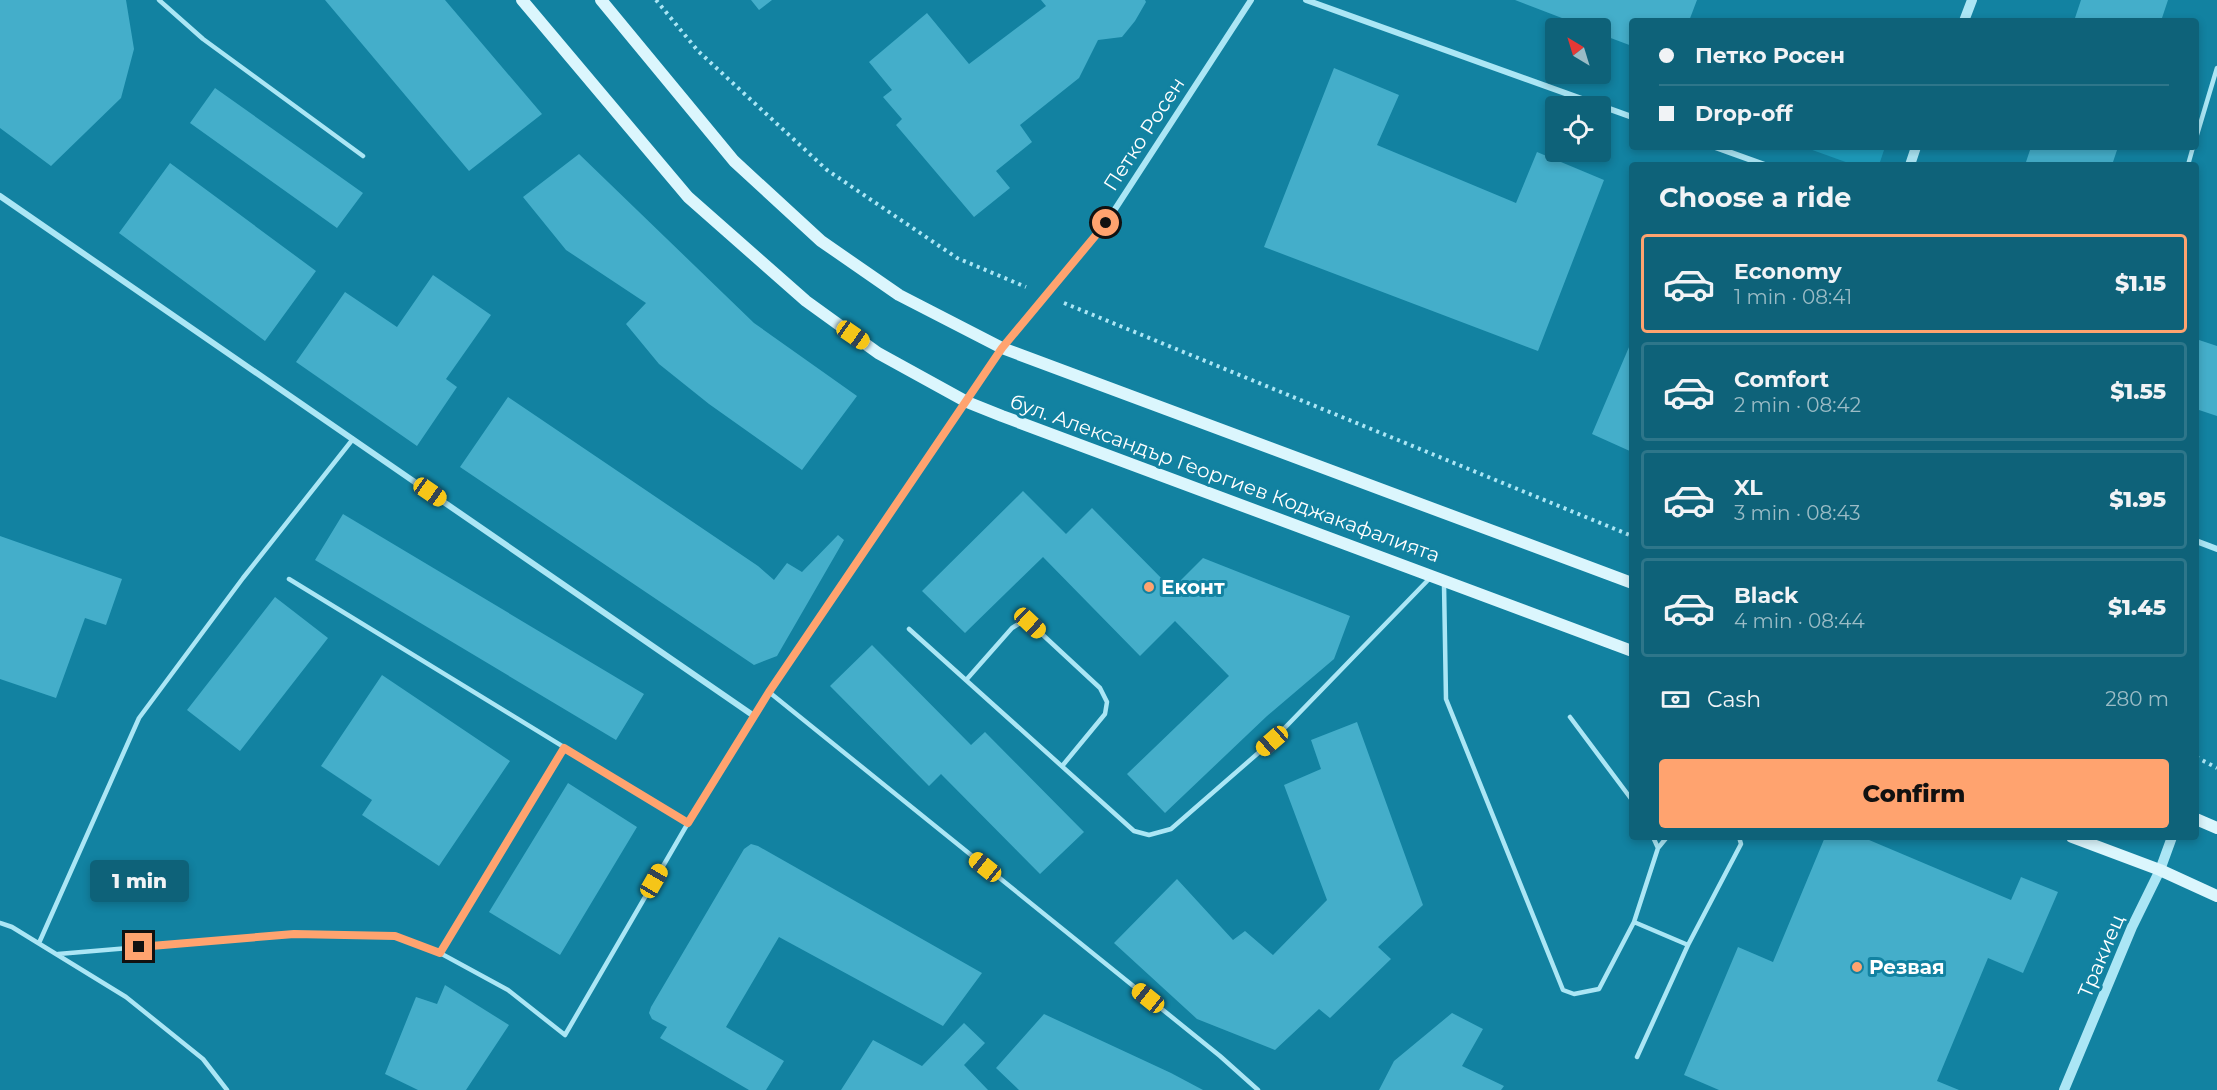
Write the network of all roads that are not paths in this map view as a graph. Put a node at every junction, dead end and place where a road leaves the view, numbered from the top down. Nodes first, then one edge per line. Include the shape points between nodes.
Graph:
1 (159, 0) edge
2 (522, 0) edge
3 (601, 0) edge
4 (1251, 0) edge
5 (1306, 0) edge
6 (1972, 0) edge
7 (1965, 18) edge
8 (2217, 68) edge
9 (1629, 116) edge
10 (2199, 128) edge
11 (1723, 150) edge
12 (363, 156) dead end
13 (1757, 162) edge
14 (0, 196) edge
15 (1002, 348) junction
16 (967, 402) junction
17 (353, 439) junction
18 (2199, 542) edge
19 (2217, 549) edge
20 (1432, 576) junction
21 (289, 579) dead end
22 (1444, 580) junction
23 (1629, 582) edge
24 (909, 628) dead end
25 (1629, 650) edge
26 (966, 679) junction
27 (769, 692) junction
28 (754, 716) junction
29 (1570, 717) dead end
30 (564, 748) junction
31 (1063, 765) junction
32 (1629, 796) edge
33 (2199, 820) edge
34 (688, 823) junction
35 (2217, 828) edge
36 (1654, 840) edge
37 (1665, 840) edge
38 (1739, 840) edge
39 (2080, 840) edge
40 (2171, 840) edge
41 (1658, 848) junction
42 (2160, 870) junction
43 (2217, 896) edge
44 (1634, 922) junction
45 (0, 923) edge
46 (39, 943) junction
47 (1688, 945) junction
48 (440, 953) junction
49 (58, 954) junction
50 (1637, 1057) dead end
51 (225, 1088) edge
52 (218, 1090) edge
53 (1258, 1090) edge
54 (2064, 1090) edge

1 - 12 lane via 203,39
2 - 16 main road, бул. Александър Георгиев Коджакафалията via 688,197 806,301 878,353
3 - 15 main road via 734,161 821,241 899,295
4 - 15 street, Петко Росен via 1106,223
5 - 9 street
6 - 7 street
8 - 10 lane
11 - 13 street
14 - 17 street
15 - 16 street, Петко Росен
15 - 23 main road
16 - 20 main road, бул. Александър Георгиев Коджакафалията
16 - 27 street, Петко Росен
17 - 28 street
17 - 46 lane via 139,718
18 - 19 street
20 - 22 main road, бул. Александър Георгиев Коджакафалията
20 - 31 lane via 1272,741 1171,829 1149,835 1134,831
21 - 30 lane
22 - 25 main road, бул. Александър Георгиев Коджакафалията
22 - 44 lane via 1446,699 1563,990 1574,994 1599,989
24 - 26 lane
26 - 31 lane
26 - 31 lane via 1012,628 1030,623 1100,688 1107,702 1105,714
27 - 28 street, Петко Росен
27 - 53 lane
28 - 34 lane
29 - 32 lane
30 - 34 lane
30 - 48 lane
33 - 35 main road
34 - 48 lane via 565,1035 508,990
36 - 41 lane
37 - 41 lane
38 - 47 lane
39 - 42 main road
40 - 42 street, Тракиец
41 - 44 lane
42 - 43 main road
42 - 54 street, Тракиец
44 - 47 lane
45 - 46 lane
46 - 49 lane
47 - 50 lane
48 - 49 lane via 395,936 294,934
49 - 51 lane via 126,997 203,1059
51 - 52 lane

